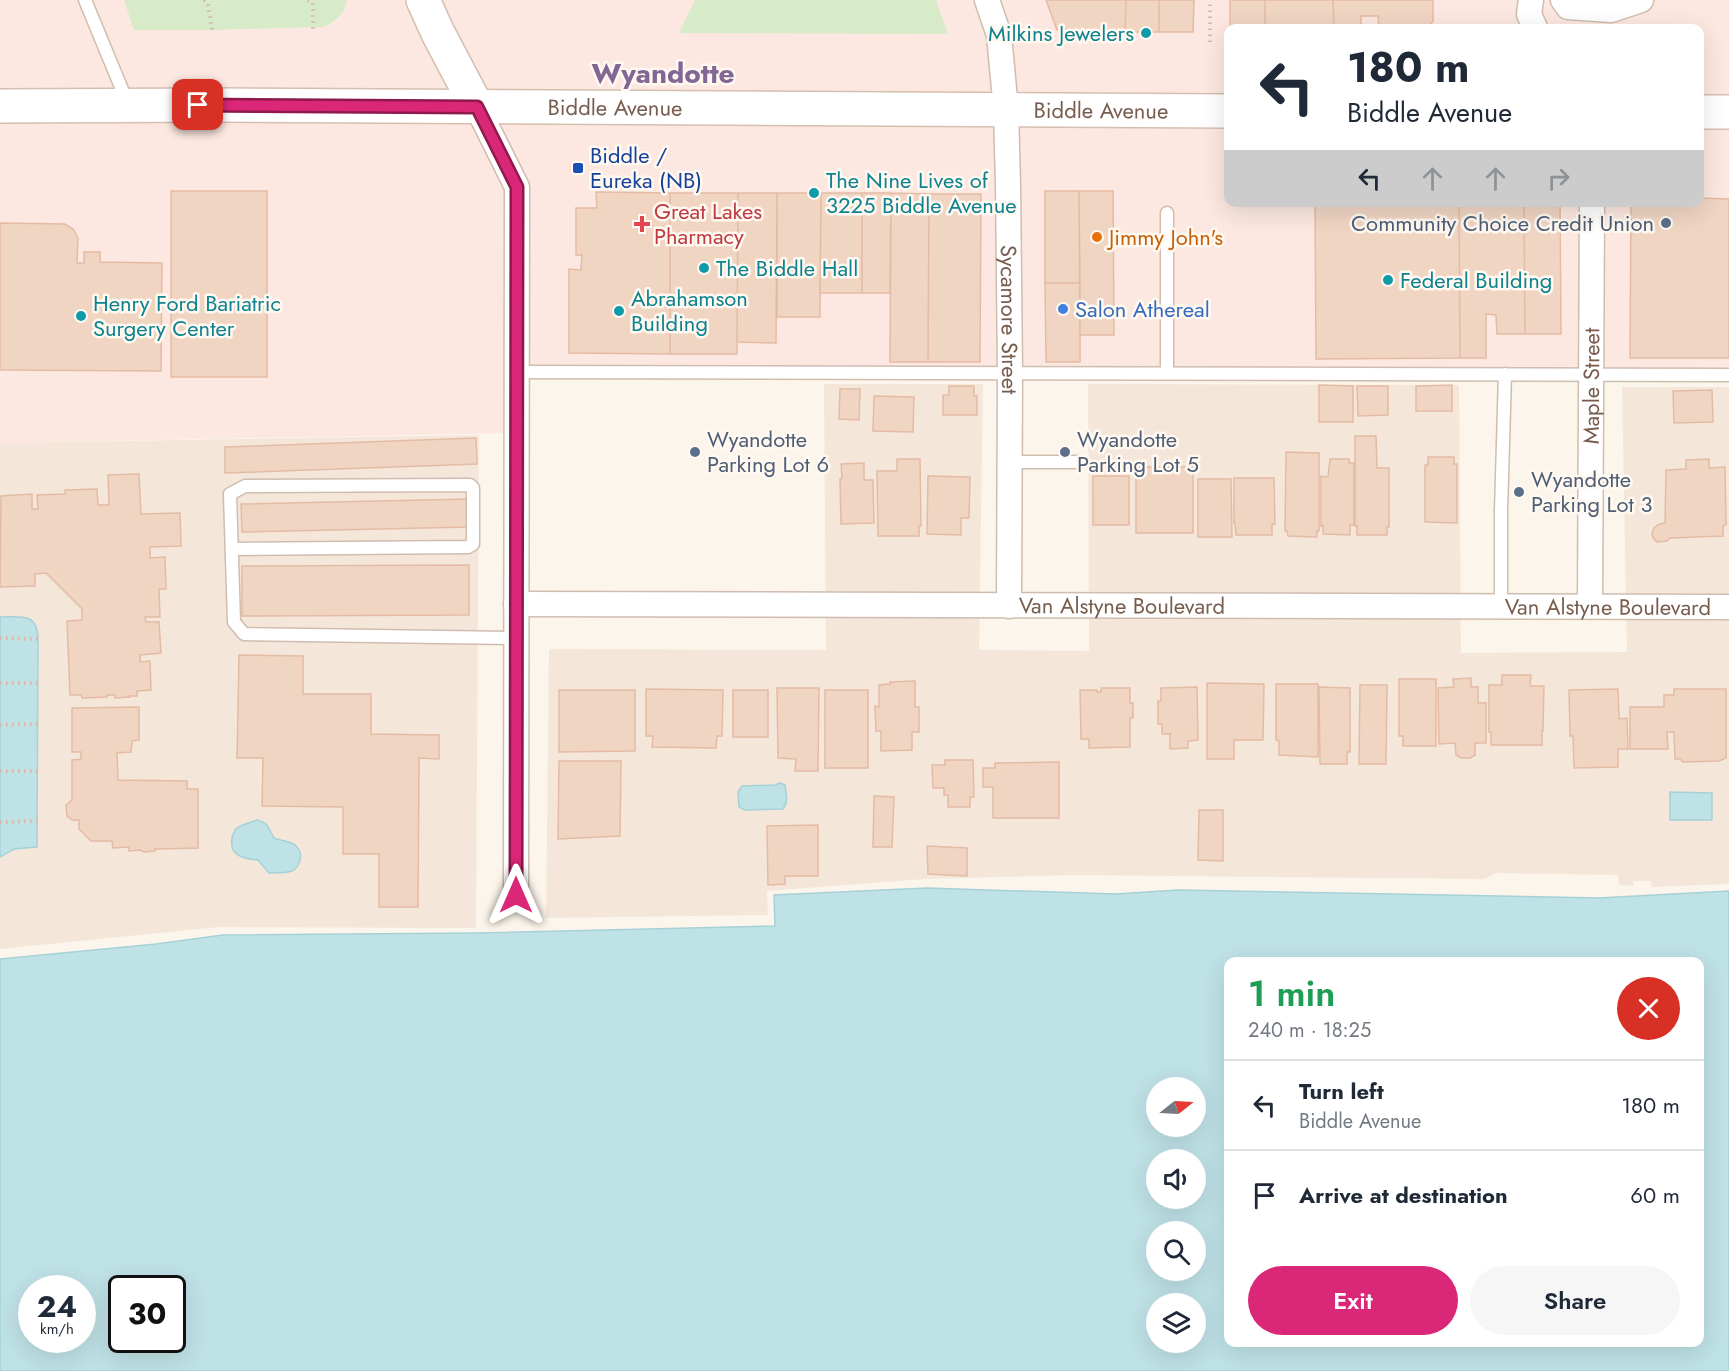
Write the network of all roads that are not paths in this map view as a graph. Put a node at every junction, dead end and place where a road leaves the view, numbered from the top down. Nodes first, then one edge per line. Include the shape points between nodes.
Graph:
1 (85, 0) edge
2 (423, 0) edge
3 (987, 0) edge
4 (1531, 0) edge
5 (1563, 0) edge
6 (1641, 0) edge
7 (1533, 24) edge
8 (0, 106) edge
9 (129, 106) junction
10 (477, 107) junction
11 (1006, 110) junction
12 (1224, 111) edge
13 (1704, 112) edge
14 (1729, 112) edge
15 (1593, 207) edge
16 (1167, 213) dead end
17 (516, 372) junction
18 (1010, 372) junction
19 (1167, 372) junction
20 (1505, 374) junction
21 (1593, 374) junction
22 (1729, 375) edge
23 (1010, 462) junction
24 (1078, 462) dead end
25 (232, 549) junction
26 (516, 604) junction
27 (1009, 606) junction
28 (1501, 606) junction
29 (1590, 606) junction
30 (1729, 606) edge
31 (516, 638) junction
32 (516, 895) dead end

1 - 9 lane
2 - 10 main road
3 - 11 street, Sycamore Street via 999,35
4 - 7 street via 1529,14
5 - 6 street via 1569,7 1611,10
8 - 9 main road, Biddle Avenue
9 - 10 main road, Biddle Avenue
10 - 11 main road, Biddle Avenue
10 - 17 street via 517,187
11 - 12 main road, Biddle Avenue
11 - 18 street, Sycamore Street
13 - 14 main road
15 - 21 street, Maple Street
16 - 19 lane
17 - 18 lane
17 - 26 street
18 - 19 lane
18 - 23 street, Sycamore Street
19 - 20 lane
20 - 21 lane
20 - 28 lane
21 - 22 lane
21 - 29 street, Maple Street
23 - 24 lane
23 - 27 street, Sycamore Street
25 - 25 lane via 230,494 245,486 473,488 473,544 468,546
25 - 31 lane via 234,622 244,634
26 - 27 street, Van Alstyne Boulevard
26 - 31 street
27 - 28 street, Van Alstyne Boulevard
28 - 29 street, Van Alstyne Boulevard
29 - 30 street, Van Alstyne Boulevard
31 - 32 street

